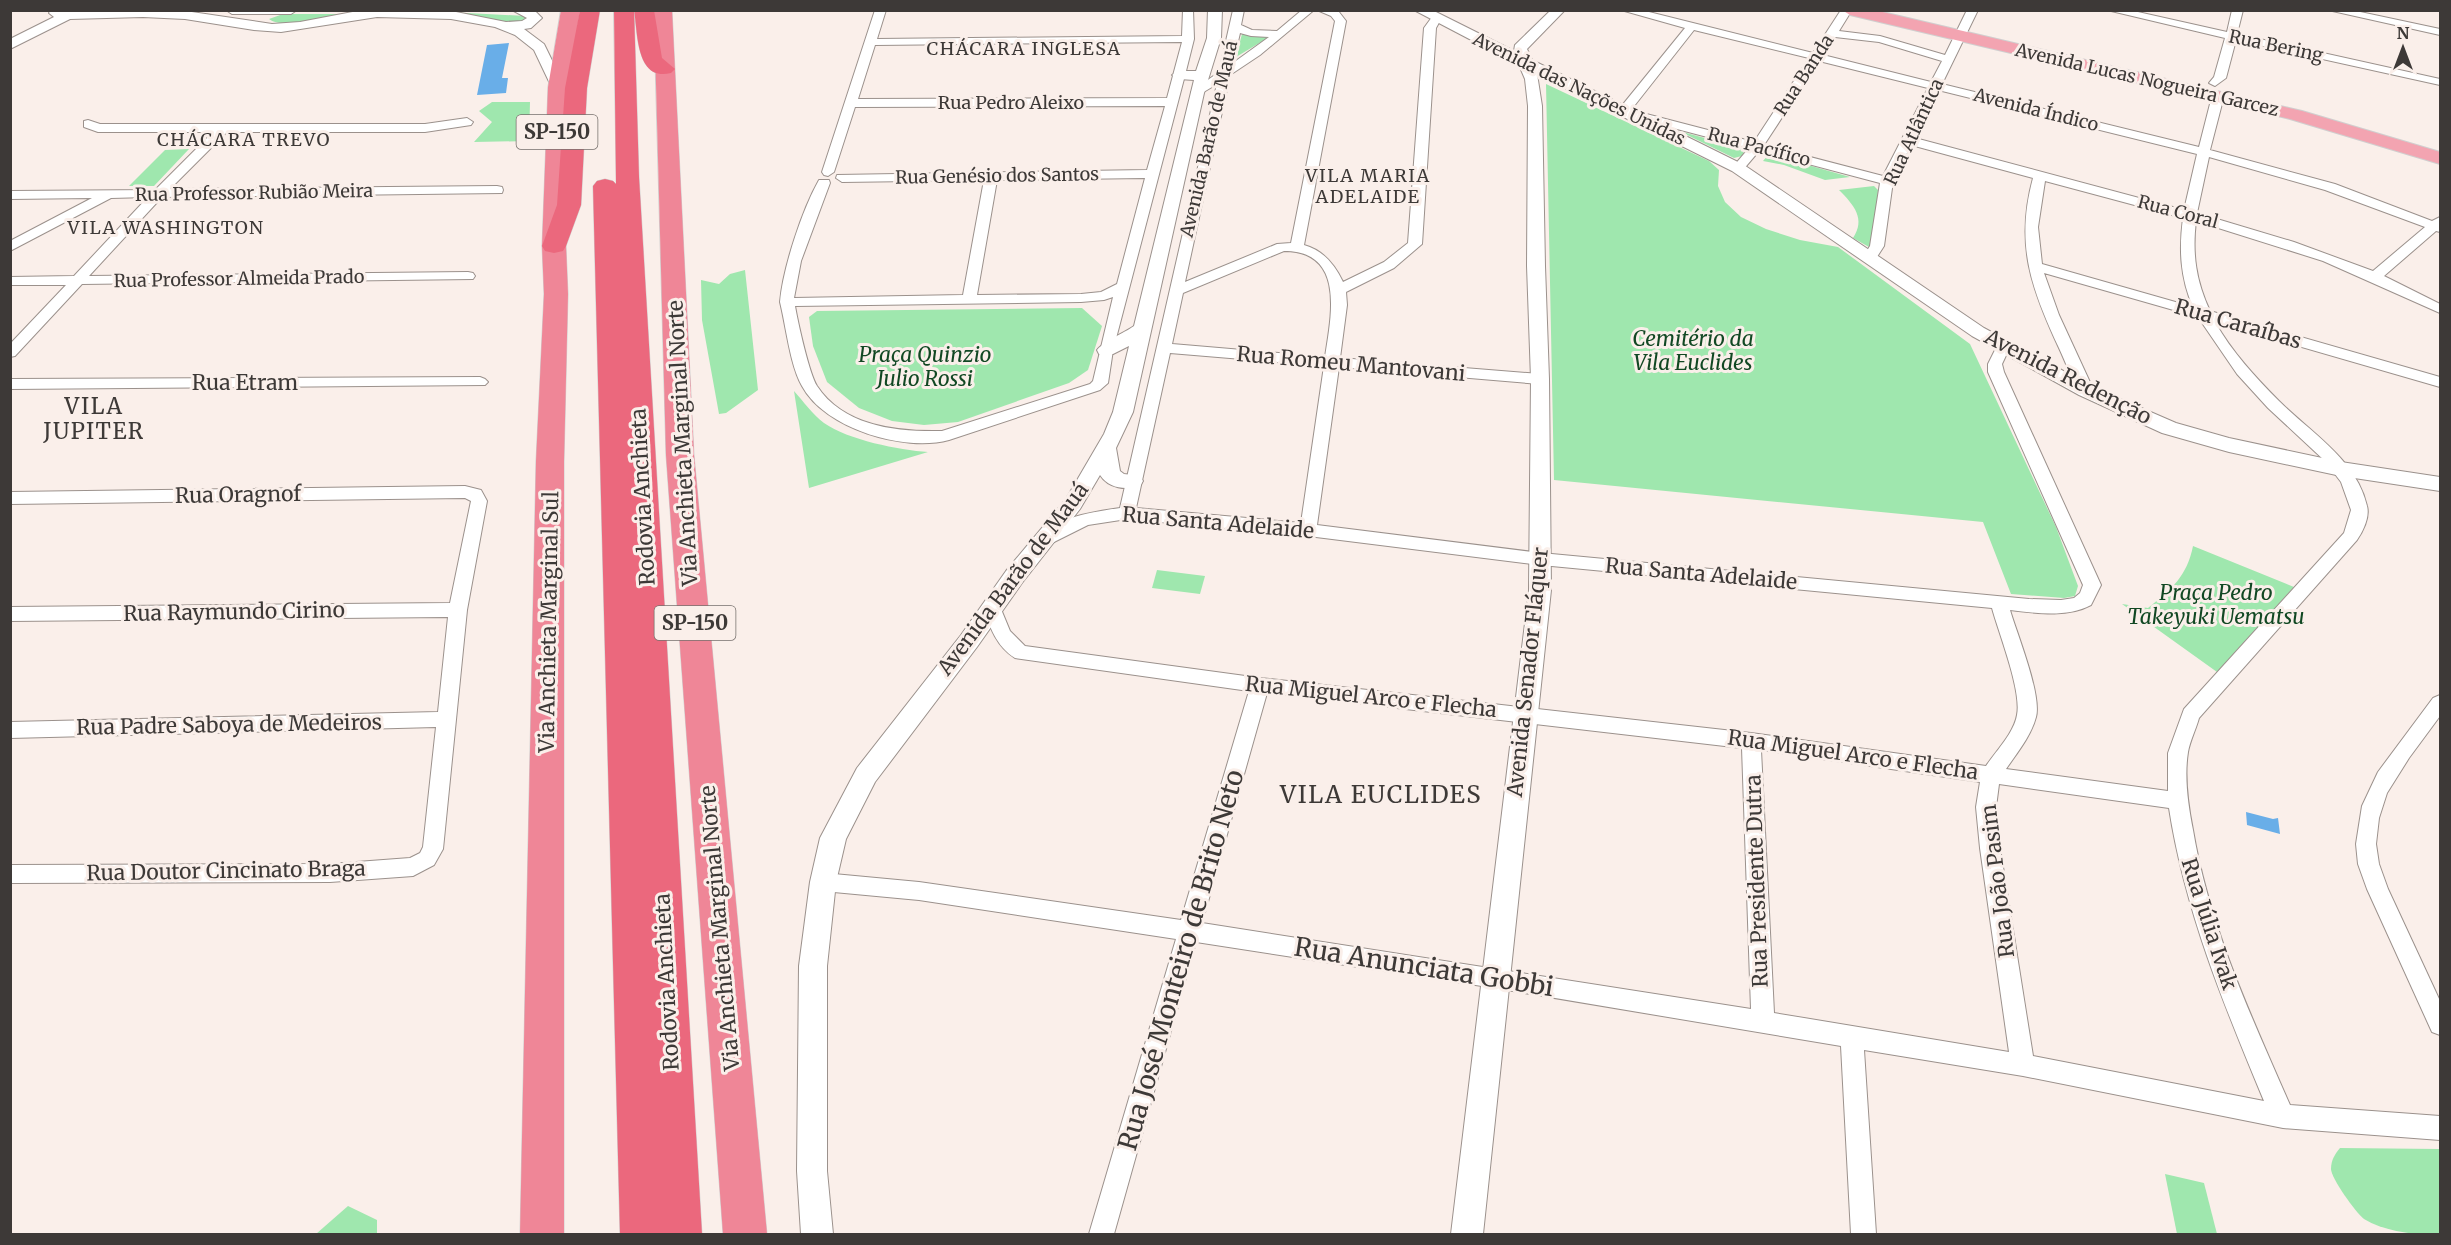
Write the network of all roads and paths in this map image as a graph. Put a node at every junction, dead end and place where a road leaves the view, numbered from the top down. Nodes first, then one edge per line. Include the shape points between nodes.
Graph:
1 (184, 10) edge
2 (232, 10) edge
3 (291, 10) edge
4 (300, 10) edge
5 (369, 10) edge
6 (518, 10) edge
7 (605, 10) edge
8 (624, 10) edge
9 (644, 10) edge
10 (663, 10) edge
11 (880, 10) edge
12 (1188, 10) edge
13 (1215, 10) edge
14 (1239, 10) edge
15 (1309, 10) edge
16 (1322, 10) edge
17 (1420, 10) edge
18 (1559, 10) edge
19 (1626, 10) edge
20 (1849, 10) edge
21 (1903, 10) edge
22 (2112, 10) edge
23 (2238, 10) edge
24 (2333, 10) edge
25 (282, 11) edge
26 (65, 12) edge
27 (145, 13) junction
28 (573, 13) edge
29 (1436, 19) junction
30 (1965, 24) edge
31 (507, 26) junction
32 (1235, 27) junction
33 (1692, 27) junction
34 (267, 28) junction
35 (2440, 32) edge
36 (1831, 33) junction
37 (1280, 34) junction
38 (10, 36) edge
39 (2232, 37) junction
40 (1188, 39) junction
41 (870, 42) junction
42 (10, 45) edge
43 (1818, 57) junction
44 (1948, 59) junction
45 (1526, 63) junction
46 (664, 69) junction
47 (1224, 74) junction
48 (1179, 75) junction
49 (1202, 76) junction
50 (2440, 82) edge
51 (1935, 86) junction
52 (558, 87) junction
53 (2217, 89) junction
54 (1197, 92) junction
55 (1172, 102) junction
56 (851, 103) junction
57 (1627, 112) junction
58 (467, 122) dead end
59 (88, 124) dead end
60 (224, 128) junction
61 (1906, 140) junction
62 (2440, 144) edge
63 (1758, 145) junction
64 (2206, 152) junction
65 (2440, 158) edge
66 (1738, 168) junction
67 (1153, 174) junction
68 (990, 176) junction
69 (2040, 176) junction
70 (826, 178) junction
71 (1887, 181) junction
72 (497, 190) dead end
73 (111, 194) junction
74 (158, 194) junction
75 (10, 195) edge
76 (2190, 215) junction
77 (2439, 225) edge
78 (10, 246) edge
79 (554, 246) junction
80 (1297, 247) junction
81 (1183, 254) junction
82 (1870, 257) junction
83 (2035, 266) junction
84 (1218, 272) junction
85 (468, 276) dead end
86 (2375, 277) junction
87 (973, 278) junction
88 (77, 280) junction
89 (10, 281) edge
90 (1125, 285) junction
91 (1340, 289) junction
92 (1176, 291) junction
93 (1081, 298) junction
94 (987, 299) junction
95 (969, 300) junction
96 (787, 302) junction
97 (2440, 309) edge
98 (2202, 314) junction
99 (1114, 323) junction
100 (1143, 328) junction
101 (2003, 347) junction
102 (1163, 348) junction
103 (1106, 350) junction
104 (10, 353) edge
105 (1332, 362) junction
106 (1540, 379) junction
107 (480, 382) dead end
108 (2440, 382) edge
109 (10, 384) edge
110 (2086, 391) junction
111 (1106, 448) junction
112 (2341, 469) junction
113 (1133, 481) junction
114 (2440, 484) edge
115 (10, 498) edge
116 (1126, 513) junction
117 (1308, 530) junction
118 (1046, 539) junction
119 (1541, 559) junction
120 (1999, 602) junction
121 (992, 607) junction
122 (458, 610) junction
123 (10, 614) edge
124 (1260, 685) junction
125 (2440, 703) edge
126 (1525, 714) junction
127 (447, 719) junction
128 (10, 730) edge
129 (1751, 741) junction
130 (1991, 774) junction
131 (2176, 801) junction
132 (10, 874) edge
133 (823, 882) junction
134 (1190, 930) junction
135 (1495, 978) junction
136 (1763, 1022) junction
137 (2440, 1024) edge
138 (1852, 1037) junction
139 (2023, 1065) junction
140 (2283, 1116) junction
141 (2440, 1128) edge
142 (542, 1234) edge
143 (643, 1234) edge
144 (679, 1234) edge
145 (745, 1234) edge
146 (817, 1234) edge
147 (1101, 1234) edge
148 (1467, 1234) edge
149 (1863, 1234) edge

1 - 27 street
2 - 25 street
3 - 25 street
4 - 5 street
6 - 31 street via 535,18 526,25
7 - 143 highway, Rodovia Anchieta / SP-150 via 605,177
8 - 144 highway, Rodovia Anchieta / SP-150 via 628,201
9 - 46 highway via 652,60
10 - 46 highway, Via Anchieta Marginal Norte / SP-150
11 - 41 street
12 - 40 street
13 - 49 street, Avenida Barão de Mauá via 1214,38
14 - 32 street, Avenida Barão de Mauá
15 - 37 street
16 - 80 street via 1335,14 1341,21
17 - 29 street, Avenida das Nações Unidas
18 - 45 street via 1520,48
19 - 33 street, Avenida Índico
20 - 30 main road, Avenida Lucas Nogueira Garcez
20 - 36 street, Rua Banda
21 - 30 main road, Avenida Lucas Nogueira Garcez
22 - 39 street, Rua Bering
23 - 39 street, Rua Júlia Ivak
24 - 35 street
25 - 34 street via 260,18 258,23
26 - 27 street
26 - 38 street
26 - 42 street
27 - 34 street via 198,16
28 - 52 highway, Via Anchieta Marginal Sul / SP-150
28 - 79 highway via 576,88 569,205
29 - 45 street, Avenida das Nações Unidas
29 - 91 street via 1430,28 1415,244 1389,265
30 - 44 street, Rua Atlântica
30 - 53 main road, Avenida Lucas Nogueira Garcez
31 - 34 street via 453,15 398,14
31 - 52 street via 536,44
32 - 37 street via 1251,33
32 - 47 street, Avenida Barão de Mauá
33 - 43 street, Avenida Índico
33 - 57 street
36 - 43 street, Rua Banda
36 - 44 street via 1889,41
37 - 47 street
39 - 50 street, Rua Bering
39 - 53 street, Rua Júlia Ivak
40 - 41 street
40 - 48 street
41 - 56 street
43 - 51 street, Avenida Índico
43 - 63 street, Rua Banda
44 - 51 street, Rua Atlântica
45 - 57 street, Avenida das Nações Unidas
45 - 106 street, Avenida Senador Fláquer via 1535,106
46 - 145 highway, Via Anchieta Marginal Norte / SP-150 via 680,455
47 - 54 street
47 - 81 street, Avenida Barão de Mauá
48 - 49 street
48 - 55 street
49 - 54 street, Avenida Barão de Mauá
51 - 61 street, Rua Atlântica
51 - 64 street, Avenida Índico
52 - 79 highway, Via Anchieta Marginal Sul / SP-150
53 - 62 main road, Avenida Lucas Nogueira Garcez via 2317,107
53 - 64 street, Rua Júlia Ivak
53 - 65 main road, Avenida Lucas Nogueira Garcez
54 - 100 street, Avenida Barão de Mauá
55 - 56 street, Rua Pedro Aleixo
55 - 67 street
56 - 70 street
57 - 63 street, Rua Pacífico
57 - 66 street, Avenida das Nações Unidas
58 - 60 street via 431,128
59 - 60 street via 98,128
60 - 74 street
61 - 69 street, Rua Coral
61 - 71 street, Rua Atlântica
63 - 66 street, Rua Banda
63 - 71 street, Rua Pacífico
64 - 76 street, Rua Júlia Ivak
64 - 77 street, Avenida Índico via 2330,187
66 - 82 street, Avenida Redenção
67 - 68 street, Rua Genésio dos Santos
67 - 90 street
68 - 70 street, Rua Genésio dos Santos via 842,178 837,182
68 - 87 street
69 - 76 street, Rua Coral
69 - 83 street via 2032,209
70 - 96 street via 790,276
71 - 82 street, Rua Atlântica via 1877,246
72 - 74 street, Rua Professor Rubião Meira
73 - 74 street, Rua Professor Rubião Meira
73 - 75 street, Rua Professor Rubião Meira
73 - 78 street
74 - 88 street
76 - 86 street, Rua Coral via 2317,254
76 - 98 street, Rua Júlia Ivak via 2189,274
77 - 86 street
79 - 142 highway, Via Anchieta Marginal Sul / SP-150
80 - 84 street via 1282,247
80 - 91 street via 1322,261
81 - 84 street via 1199,268
81 - 92 street, Avenida Barão de Mauá
82 - 101 street, Avenida Redenção
83 - 98 street, Rua Caraíbas
83 - 110 street
84 - 92 street
85 - 88 street, Rua Professor Almeida Prado
86 - 97 street, Rua Coral
87 - 94 street
87 - 95 street
88 - 89 street, Rua Professor Almeida Prado
88 - 104 street
90 - 93 street via 1104,296
90 - 99 street
91 - 105 street
92 - 102 street, Avenida Barão de Mauá
93 - 94 street
93 - 99 street via 1106,310
94 - 95 street
95 - 96 street
96 - 103 street via 804,373 814,393 830,410 846,420 880,431 925,438 943,436 1098,385
98 - 108 street, Rua Caraíbas
98 - 112 street, Rua Júlia Ivak via 2253,382
99 - 103 street
100 - 103 street
100 - 111 street, Avenida Barão de Mauá via 1123,412
101 - 110 street, Avenida Redenção
101 - 120 street, Rua Santa Adelaide via 1995,364 1996,372 2092,585 2090,595 2080,603 2064,606
102 - 105 street, Rua Romeu Mantovani
102 - 113 street, Avenida Barão de Mauá
105 - 106 street, Rua Romeu Mantovani
105 - 117 street
106 - 119 street, Avenida Senador Fláquer
107 - 109 street, Rua Etram
110 - 112 street, Avenida Redenção via 2169,428
111 - 113 street via 1110,474 1120,481
111 - 118 street, Avenida Barão de Mauá via 1073,504
112 - 114 street, Avenida Redenção
112 - 131 street, Rua Júlia Ivak via 2359,508 2351,536 2191,714 2178,751
113 - 116 street, Avenida Barão de Mauá
115 - 122 street, Rua Oragnof via 475,494 479,501
116 - 117 street, Rua Santa Adelaide
116 - 118 street, Rua Santa Adelaide via 1085,519
117 - 119 street, Rua Santa Adelaide
118 - 121 street, Avenida Barão de Mauá
119 - 120 street, Rua Santa Adelaide
119 - 126 street, Avenida Senador Fláquer
120 - 130 street, Rua João Pasim via 2026,687 2028,708 2020,733
121 - 124 street, Rua Miguel Arco e Flecha via 1003,637 1021,653
121 - 133 street, Avenida Barão de Mauá via 866,775 833,838
122 - 123 street, Rua Raymundo Cirino
122 - 127 street
124 - 126 street, Rua Miguel Arco e Flecha
124 - 134 street, Rua José Monteiro de Brito Neto
125 - 137 street via 2380,788 2366,836 2372,876
126 - 129 street, Rua Miguel Arco e Flecha
126 - 135 street, Avenida Senador Fláquer
127 - 128 street, Rua Padre Saboya de Medeiros
127 - 132 street, Rua Doutor Cincinato Braga via 432,849 427,859 413,867 330,873
129 - 130 street, Rua Miguel Arco e Flecha
129 - 136 street, Rua Presidente Dutra
130 - 131 street, Rua Miguel Arco e Flecha
130 - 139 street, Rua João Pasim via 1986,807 1990,848
131 - 140 street, Rua Júlia Ivak via 2189,873 2234,999
133 - 134 street, Rua Anunciata Gobbi via 919,891
133 - 146 street, Avenida Barão de Mauá via 813,966 812,1171
134 - 135 street, Rua Anunciata Gobbi
134 - 147 street, Rua José Monteiro de Brito Neto
135 - 136 street, Rua Anunciata Gobbi
135 - 148 street, Avenida Senador Fláquer
136 - 138 street, Rua Anunciata Gobbi
138 - 139 street, Rua Anunciata Gobbi
138 - 149 street
139 - 140 street, Rua Anunciata Gobbi
140 - 141 street, Rua Anunciata Gobbi

